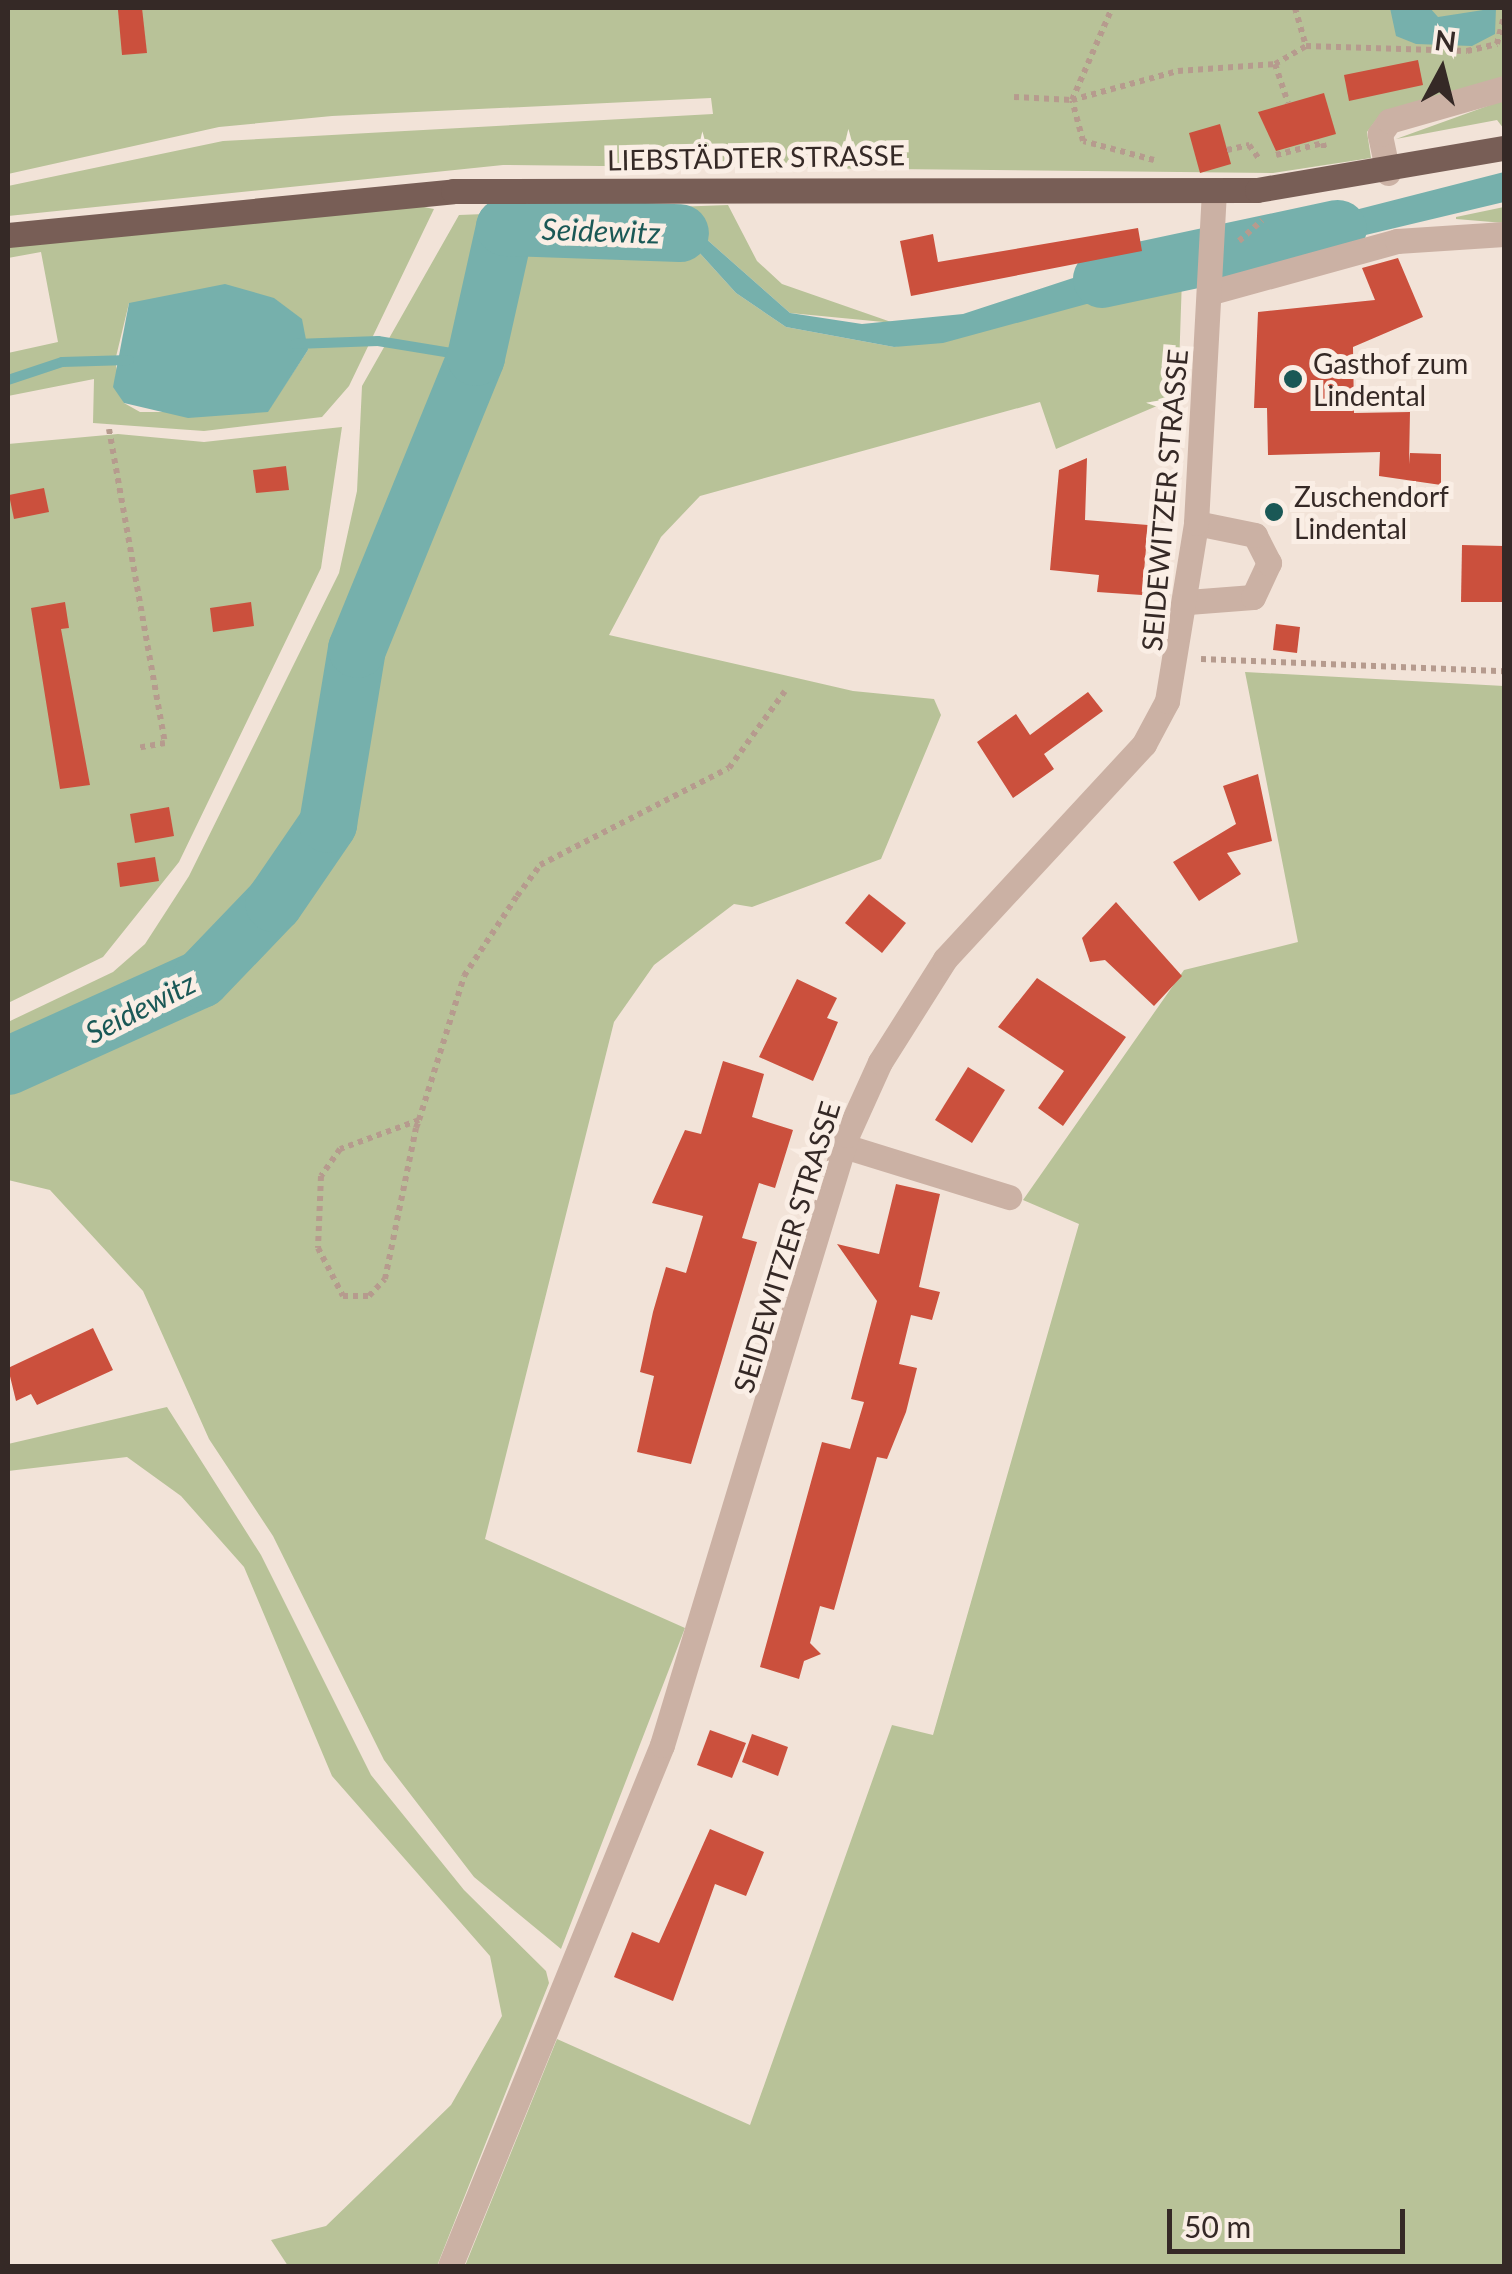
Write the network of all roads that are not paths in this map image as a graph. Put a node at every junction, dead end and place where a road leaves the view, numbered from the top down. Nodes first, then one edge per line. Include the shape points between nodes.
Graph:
1 (1504, 88) edge
2 (1504, 148) edge
3 (1388, 173) junction
4 (1214, 190) junction
5 (1504, 234) edge
6 (8, 235) edge
7 (1212, 283) junction
8 (1196, 523) junction
9 (1188, 602) junction
10 (844, 1146) junction
11 (1009, 1198) dead end
12 (450, 2266) edge

1 - 3 street via 1388,121 1380,134
2 - 3 main road, LIEBSTÄDTER STRASSE
3 - 4 main road, LIEBSTÄDTER STRASSE
4 - 6 main road, LIEBSTÄDTER STRASSE via 453,191
4 - 7 street, SEIDEWITZER STRASSE
5 - 7 street via 1397,241
7 - 8 street, SEIDEWITZER STRASSE
8 - 9 street, SEIDEWITZER STRASSE
8 - 9 street via 1256,535 1269,562 1252,597
9 - 10 street, SEIDEWITZER STRASSE via 1194,655 1144,744 908,1009
10 - 11 street
10 - 12 street, SEIDEWITZER STRASSE via 662,1745

